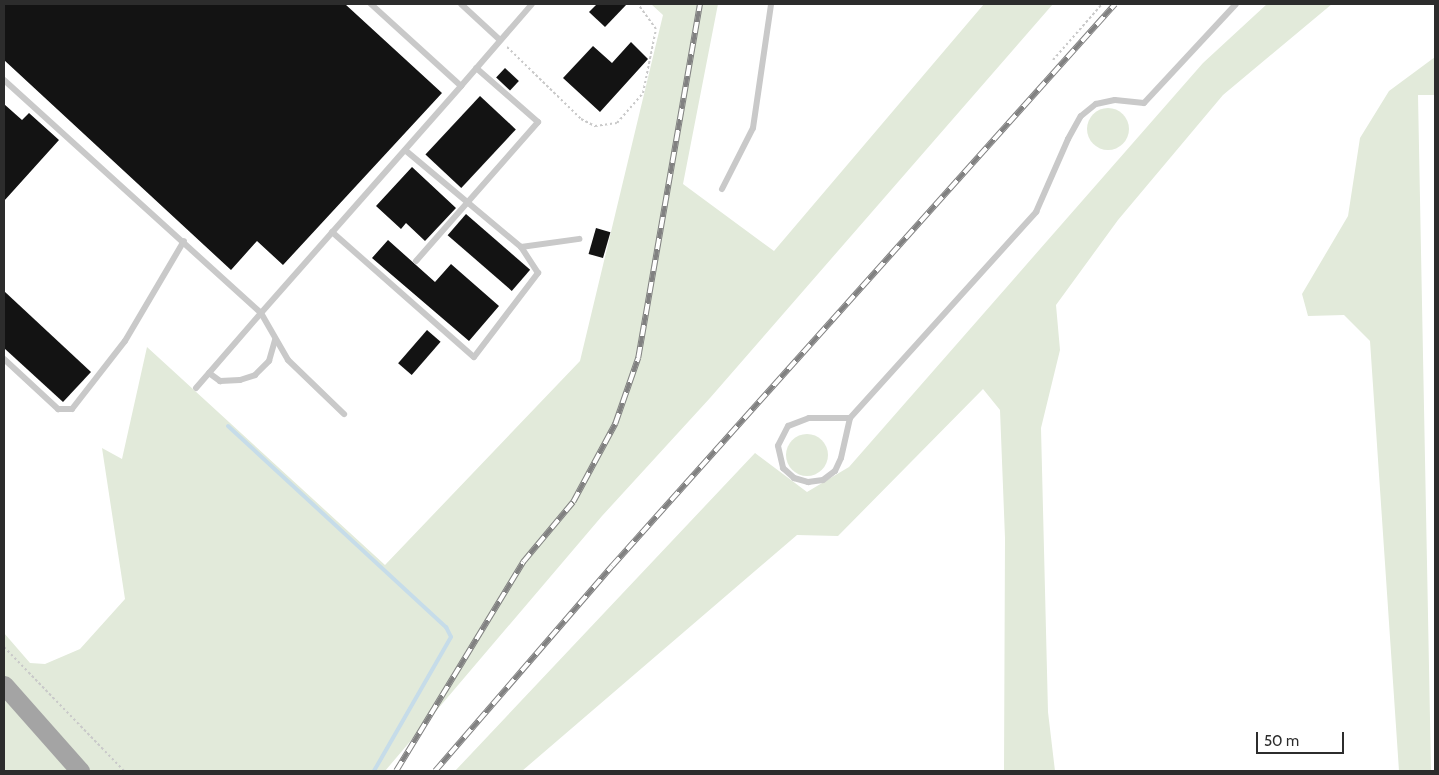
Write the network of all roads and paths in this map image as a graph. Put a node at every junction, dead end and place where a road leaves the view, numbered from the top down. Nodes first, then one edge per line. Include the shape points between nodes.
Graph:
1 (371, 4) edge
2 (461, 4) edge
3 (532, 4) edge
4 (638, 4) edge
5 (772, 4) edge
6 (1102, 4) edge
7 (1236, 4) edge
8 (500, 40) junction
9 (1053, 60) dead end
10 (476, 68) junction
11 (4, 80) edge
12 (461, 86) junction
13 (405, 150) junction
14 (722, 189) dead end
15 (468, 204) junction
16 (332, 232) junction
17 (579, 239) dead end
18 (184, 241) junction
19 (521, 247) junction
20 (416, 261) dead end
21 (261, 313) junction
22 (275, 340) junction
23 (4, 359) edge
24 (209, 373) junction
25 (196, 388) dead end
26 (344, 414) dead end
27 (850, 418) junction
28 (4, 647) edge
29 (4, 685) edge
30 (80, 771) edge
31 (124, 771) edge

1 - 12 lane
2 - 8 lane
3 - 8 lane
4 - 8 path via 656,28 643,93 617,123 595,126 581,119
5 - 14 lane via 753,128
6 - 9 path
7 - 27 lane via 1144,103 1116,100 1096,104 1082,116 1068,139 1036,212
8 - 10 lane
10 - 12 lane
10 - 15 lane via 538,122
11 - 18 lane
12 - 13 lane
13 - 15 lane
13 - 16 lane
15 - 19 lane
15 - 20 lane
16 - 19 lane via 474,358 538,273
16 - 21 lane
17 - 19 lane
18 - 21 lane
18 - 23 lane via 125,341 72,409 58,409
21 - 22 lane
21 - 24 lane
22 - 24 lane via 269,361 255,375 220,381
22 - 26 lane via 288,360
24 - 25 lane
27 - 27 lane via 842,458 829,476 816,482 801,481 783,468 778,446 788,426 809,418
28 - 31 path
29 - 30 main road

